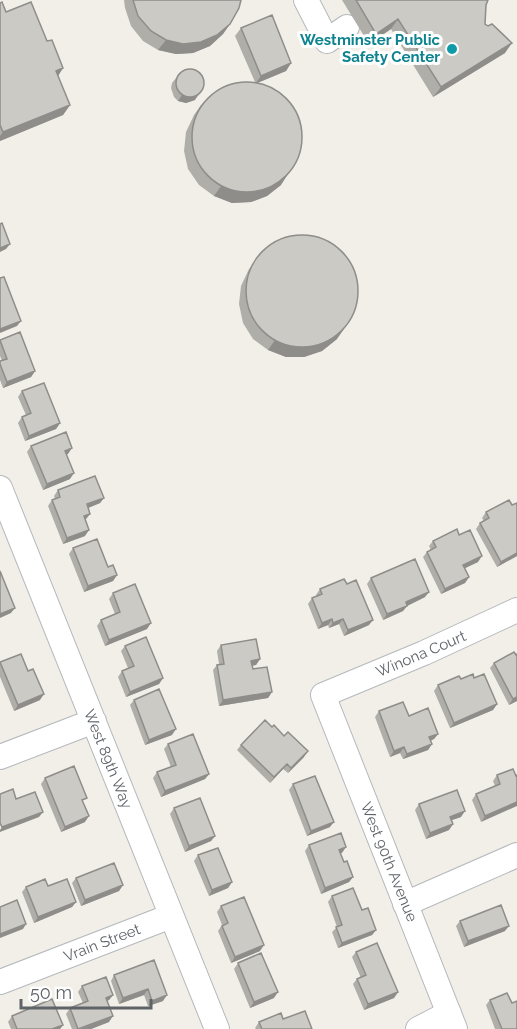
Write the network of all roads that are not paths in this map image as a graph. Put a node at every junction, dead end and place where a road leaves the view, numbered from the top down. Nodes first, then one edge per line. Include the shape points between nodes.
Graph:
1 (306, 0) edge
2 (346, 27) dead end
3 (0, 488) edge
4 (7, 525) edge
5 (517, 610) edge
6 (323, 695) joint
7 (93, 721) junction
8 (0, 757) edge
9 (517, 855) edge
10 (405, 904) junction
11 (171, 916) junction
12 (0, 981) edge
13 (452, 1021) edge
14 (217, 1029) edge
15 (418, 1029) edge

1 - 2 street via 319,45
3 - 4 street, West 89th Way
4 - 7 street, West 89th Way
5 - 6 street, Winona Court
6 - 10 street, West 90th Avenue
7 - 8 street
7 - 11 street, West 89th Way
9 - 10 street
10 - 13 street, West 90th Avenue
11 - 12 street, Vrain Street
11 - 14 street, West 89th Way
13 - 15 street

